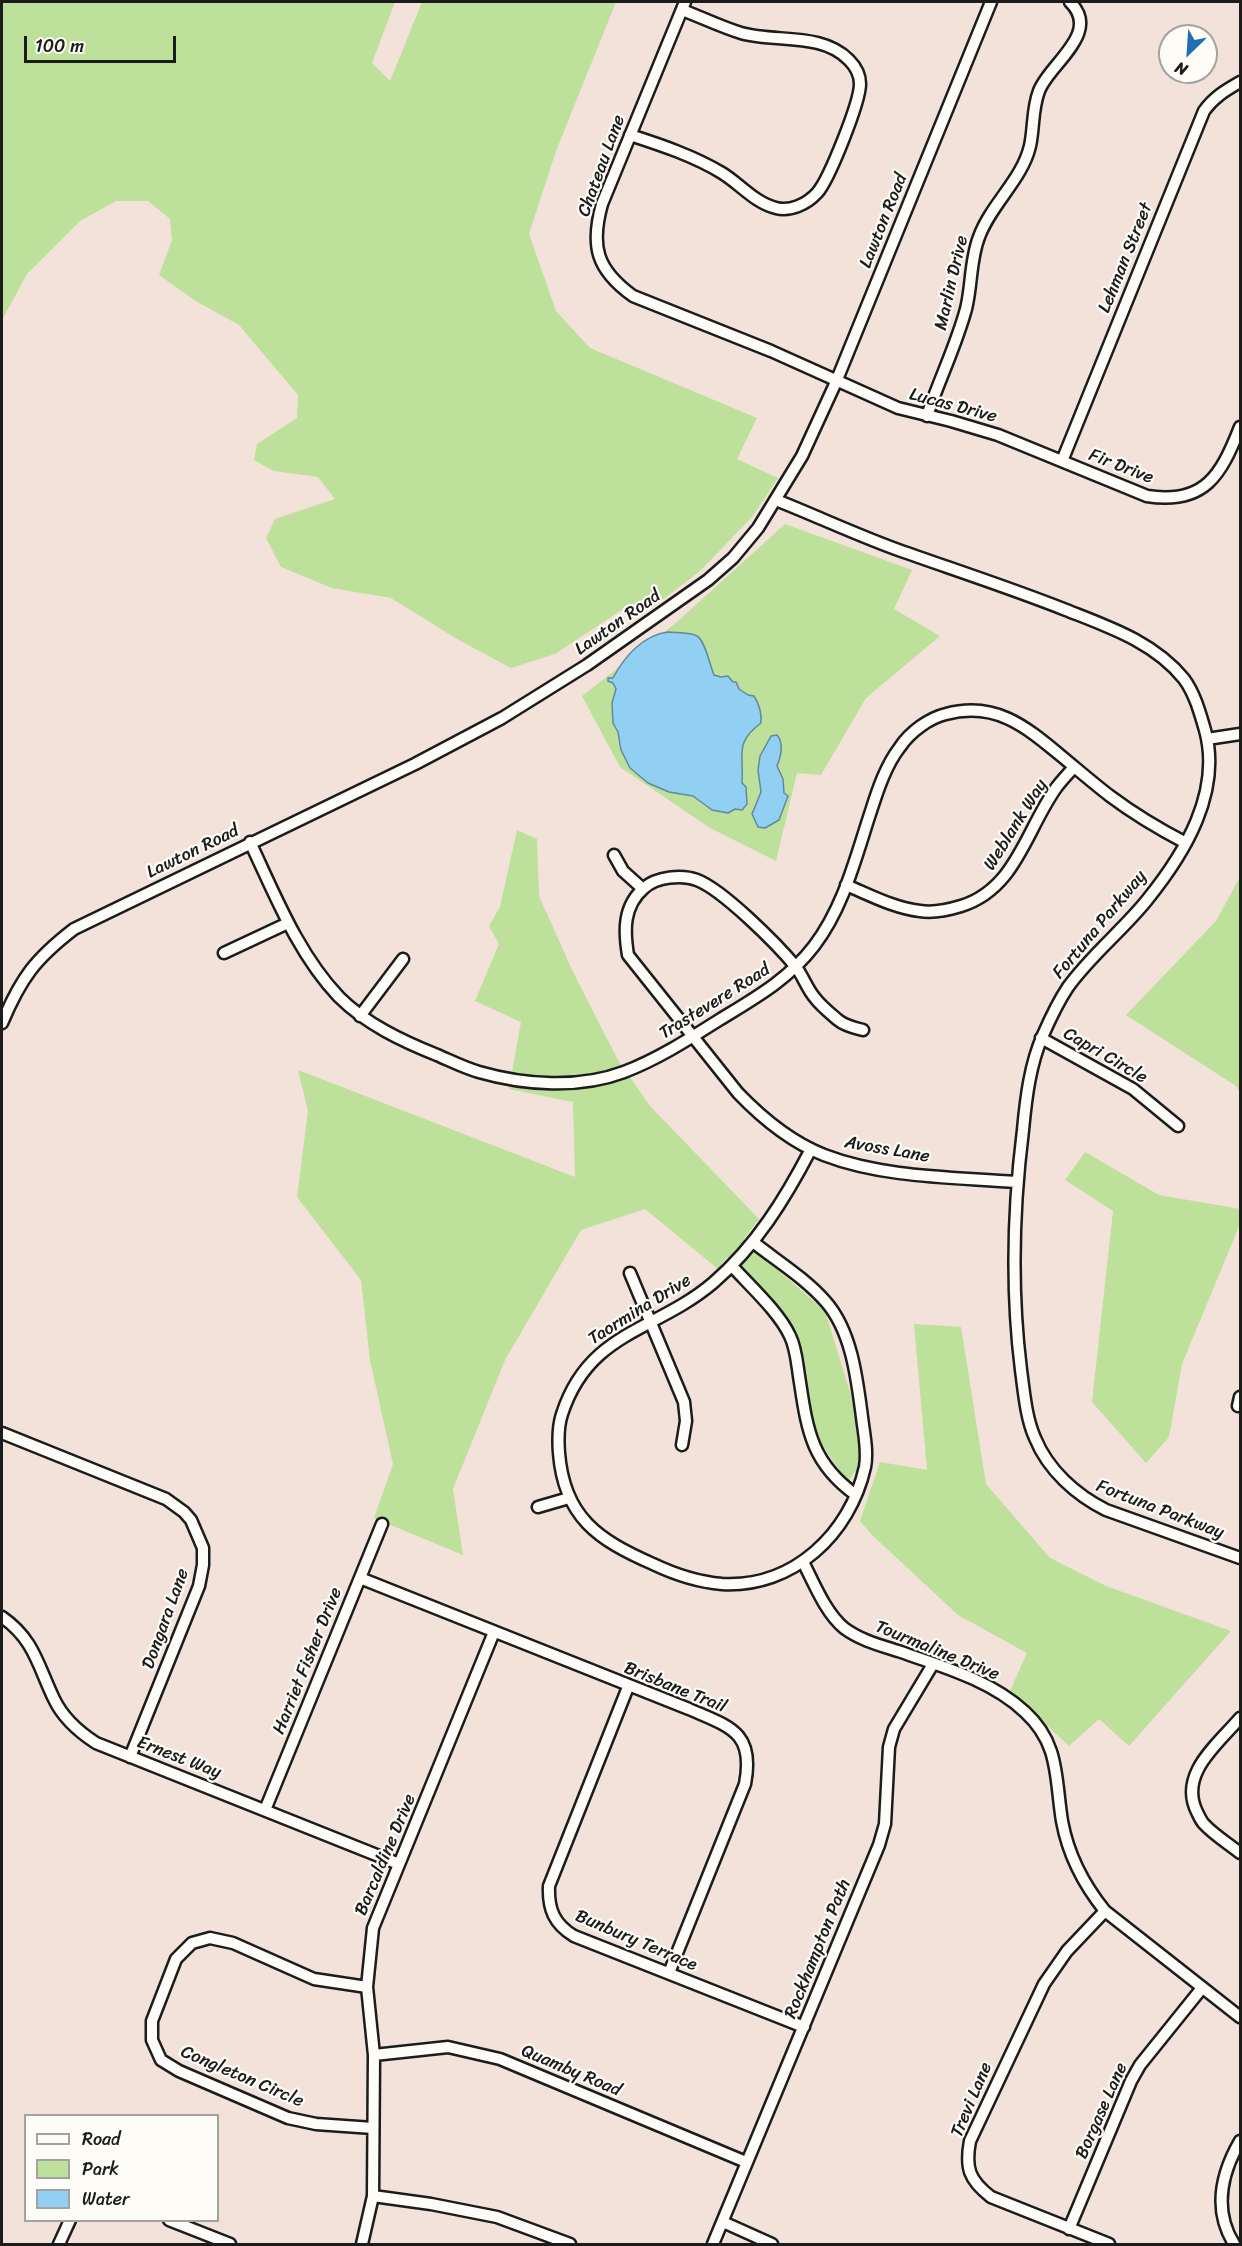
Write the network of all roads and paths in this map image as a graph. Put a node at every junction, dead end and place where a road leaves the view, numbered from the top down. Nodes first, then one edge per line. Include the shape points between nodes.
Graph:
1 (991, 2) edge
2 (1070, 2) edge
3 (683, 6) edge
4 (1240, 82) edge
5 (630, 135) junction
6 (836, 382) junction
7 (927, 416) junction
8 (1240, 427) edge
9 (1062, 462) junction
10 (776, 500) junction
11 (1240, 734) edge
12 (1207, 740) junction
13 (1074, 767) junction
14 (250, 842) junction
15 (1186, 843) junction
16 (614, 855) dead end
17 (846, 885) junction
18 (643, 889) junction
19 (288, 923) junction
20 (224, 953) dead end
21 (403, 959) dead end
22 (796, 968) junction
23 (360, 1016) junction
24 (2, 1023) edge
25 (864, 1030) dead end
26 (693, 1037) junction
27 (1041, 1038) junction
28 (1178, 1126) dead end
29 (811, 1149) junction
30 (1016, 1182) junction
31 (753, 1242) junction
32 (732, 1266) junction
33 (630, 1273) dead end
34 (650, 1322) junction
35 (2, 1433) edge
36 (682, 1445) dead end
37 (856, 1495) junction
38 (569, 1498) junction
39 (538, 1507) dead end
40 (382, 1524) dead end
41 (1240, 1558) edge
42 (803, 1562) junction
43 (360, 1578) junction
44 (2, 1617) edge
45 (494, 1632) junction
46 (933, 1664) junction
47 (628, 1687) junction
48 (1240, 1718) edge
49 (130, 1757) junction
50 (265, 1810) junction
51 (1240, 1853) edge
52 (399, 1864) junction
53 (1105, 1911) junction
54 (669, 1973) junction
55 (367, 1988) junction
56 (1202, 1988) junction
57 (1240, 2017) edge
58 (804, 2027) junction
59 (374, 2055) junction
60 (373, 2128) junction
61 (1240, 2141) edge
62 (747, 2162) junction
63 (373, 2196) junction
64 (69, 2222) edge
65 (174, 2222) edge
66 (723, 2222) junction
67 (1069, 2229) junction
68 (1233, 2243) edge
69 (59, 2244) edge
70 (230, 2244) edge
71 (362, 2244) edge
72 (570, 2244) edge
73 (713, 2244) edge
74 (772, 2244) edge
75 (1108, 2244) edge
76 (1220, 2244) edge

1 - 6 street, Lawton Road
2 - 7 street, Marlin Drive via 1078,15 1074,45 1040,89 1022,167 979,236 960,330
3 - 5 street, Chateau Lane
3 - 5 street via 741,33 817,42 835,48 853,64 859,74 858,100 826,180 807,201 792,208 776,208 704,163
4 - 9 street, Lehman Street via 1223,91 1204,111
5 - 6 street, Chateau Lane via 596,225 599,257 617,284 633,296 771,351
6 - 7 street, Lucas Drive
6 - 10 street, Lawton Road via 802,456
7 - 9 street, Lucas Drive via 998,435
8 - 9 street, Fir Drive via 1212,482 1172,498 1147,496
10 - 12 street, Fortuna Parkway via 900,551 1116,630 1151,648 1187,683 1199,708
10 - 14 street, Lawton Road via 758,528 708,580 543,694 415,764
11 - 12 street
12 - 15 street, Fortuna Parkway via 1206,794
13 - 15 street, Trastevere Road via 1148,823
13 - 17 street, Weblank Way via 1057,787 1002,880 970,903 947,911 921,912
13 - 17 street, Trastevere Road via 1012,719 990,712 957,712 931,720 905,741 885,773
14 - 19 street, Trastevere Road
14 - 24 street, Lawton Road via 74,929 30,969
15 - 27 street, Fortuna Parkway via 1147,900 1070,984
16 - 18 street via 623,871
17 - 22 street, Trastevere Road via 831,920
18 - 22 street via 658,880 678,877 711,887
18 - 26 street, Avoss Lane via 627,916 624,933 628,955
19 - 20 street
19 - 23 street, Trastevere Road via 322,978
21 - 23 street
22 - 25 street via 815,998 841,1022
22 - 26 street, Trastevere Road
23 - 26 street, Trastevere Road via 419,1048 477,1071 514,1080 556,1083 622,1073
26 - 29 street, Avoss Lane via 751,1107
27 - 28 street, Capri Circle via 1133,1089
27 - 30 street, Fortuna Parkway via 1026,1099
29 - 30 street, Avoss Lane via 860,1166
29 - 31 street, Taormina Drive via 785,1198
30 - 41 street, Fortuna Parkway via 1017,1340 1034,1437 1048,1461 1068,1486 1088,1501
31 - 32 street, Taormina Drive
31 - 37 street, Taormina Drive via 827,1303 849,1346 866,1449
32 - 34 street, Taormina Drive via 702,1292
32 - 37 street via 790,1335 806,1422 816,1451
33 - 34 street
34 - 36 street via 684,1402
34 - 38 street, Taormina Drive via 598,1355 570,1391 560,1418 558,1439 560,1469
35 - 49 street, Dongara Lane via 166,1499 191,1520 200,1537 203,1565 199,1586
37 - 42 street, Taormina Drive via 836,1532
38 - 39 street
38 - 42 street, Taormina Drive via 588,1526 618,1549 693,1579 723,1584 757,1581
40 - 43 street, Harriet Fisher Drive
42 - 46 street, Tourmaline Drive via 843,1627 859,1638
43 - 45 street, Brisbane Trail
43 - 50 street, Harriet Fisher Drive
44 - 49 street, Ernest Way via 25,1638 55,1701 81,1733
45 - 47 street, Brisbane Trail
45 - 52 street, Barcaldine Drive
46 - 53 street, Tourmaline Drive via 1007,1697 1038,1726 1055,1762 1069,1849 1085,1885
46 - 58 street, Rockhampton Path via 894,1729 889,1747 885,1824 879,1845
47 - 54 street, Brisbane Trail via 734,1731 749,1757 745,1784
47 - 54 street, Bunbury Terrace via 556,1864 548,1902 563,1929 574,1936
48 - 51 street via 1201,1763 1191,1791 1202,1823
49 - 50 street, Ernest Way
50 - 52 street, Ernest Way
52 - 55 street, Barcaldine Drive via 373,1928
53 - 56 street, Tourmaline Drive
53 - 67 street, Trevi Lane via 1067,1951 1044,1983 970,2141 967,2158 976,2186 990,2197
54 - 58 street, Bunbury Terrace
55 - 59 street, Barcaldine Drive
55 - 60 street, Congleton Circle via 314,1979 233,1943 210,1938 192,1943 176,1959 152,2021 152,2040 161,2060 179,2071 288,2118
56 - 57 street, Tourmaline Drive
56 - 67 street, Borgase Lane via 1131,2081
58 - 62 street, Rockhampton Path
59 - 60 street, Barcaldine Drive
59 - 62 street, Quamby Road via 448,2047 500,2059
60 - 63 street, Barcaldine Drive
61 - 68 street via 1229,2161 1221,2203
62 - 66 street, Rockhampton Path
63 - 71 street, Barcaldine Drive
63 - 72 street via 497,2217
64 - 69 street
65 - 70 street
66 - 73 street, Rockhampton Path
66 - 74 street
67 - 75 street, Trevi Lane
68 - 76 street

